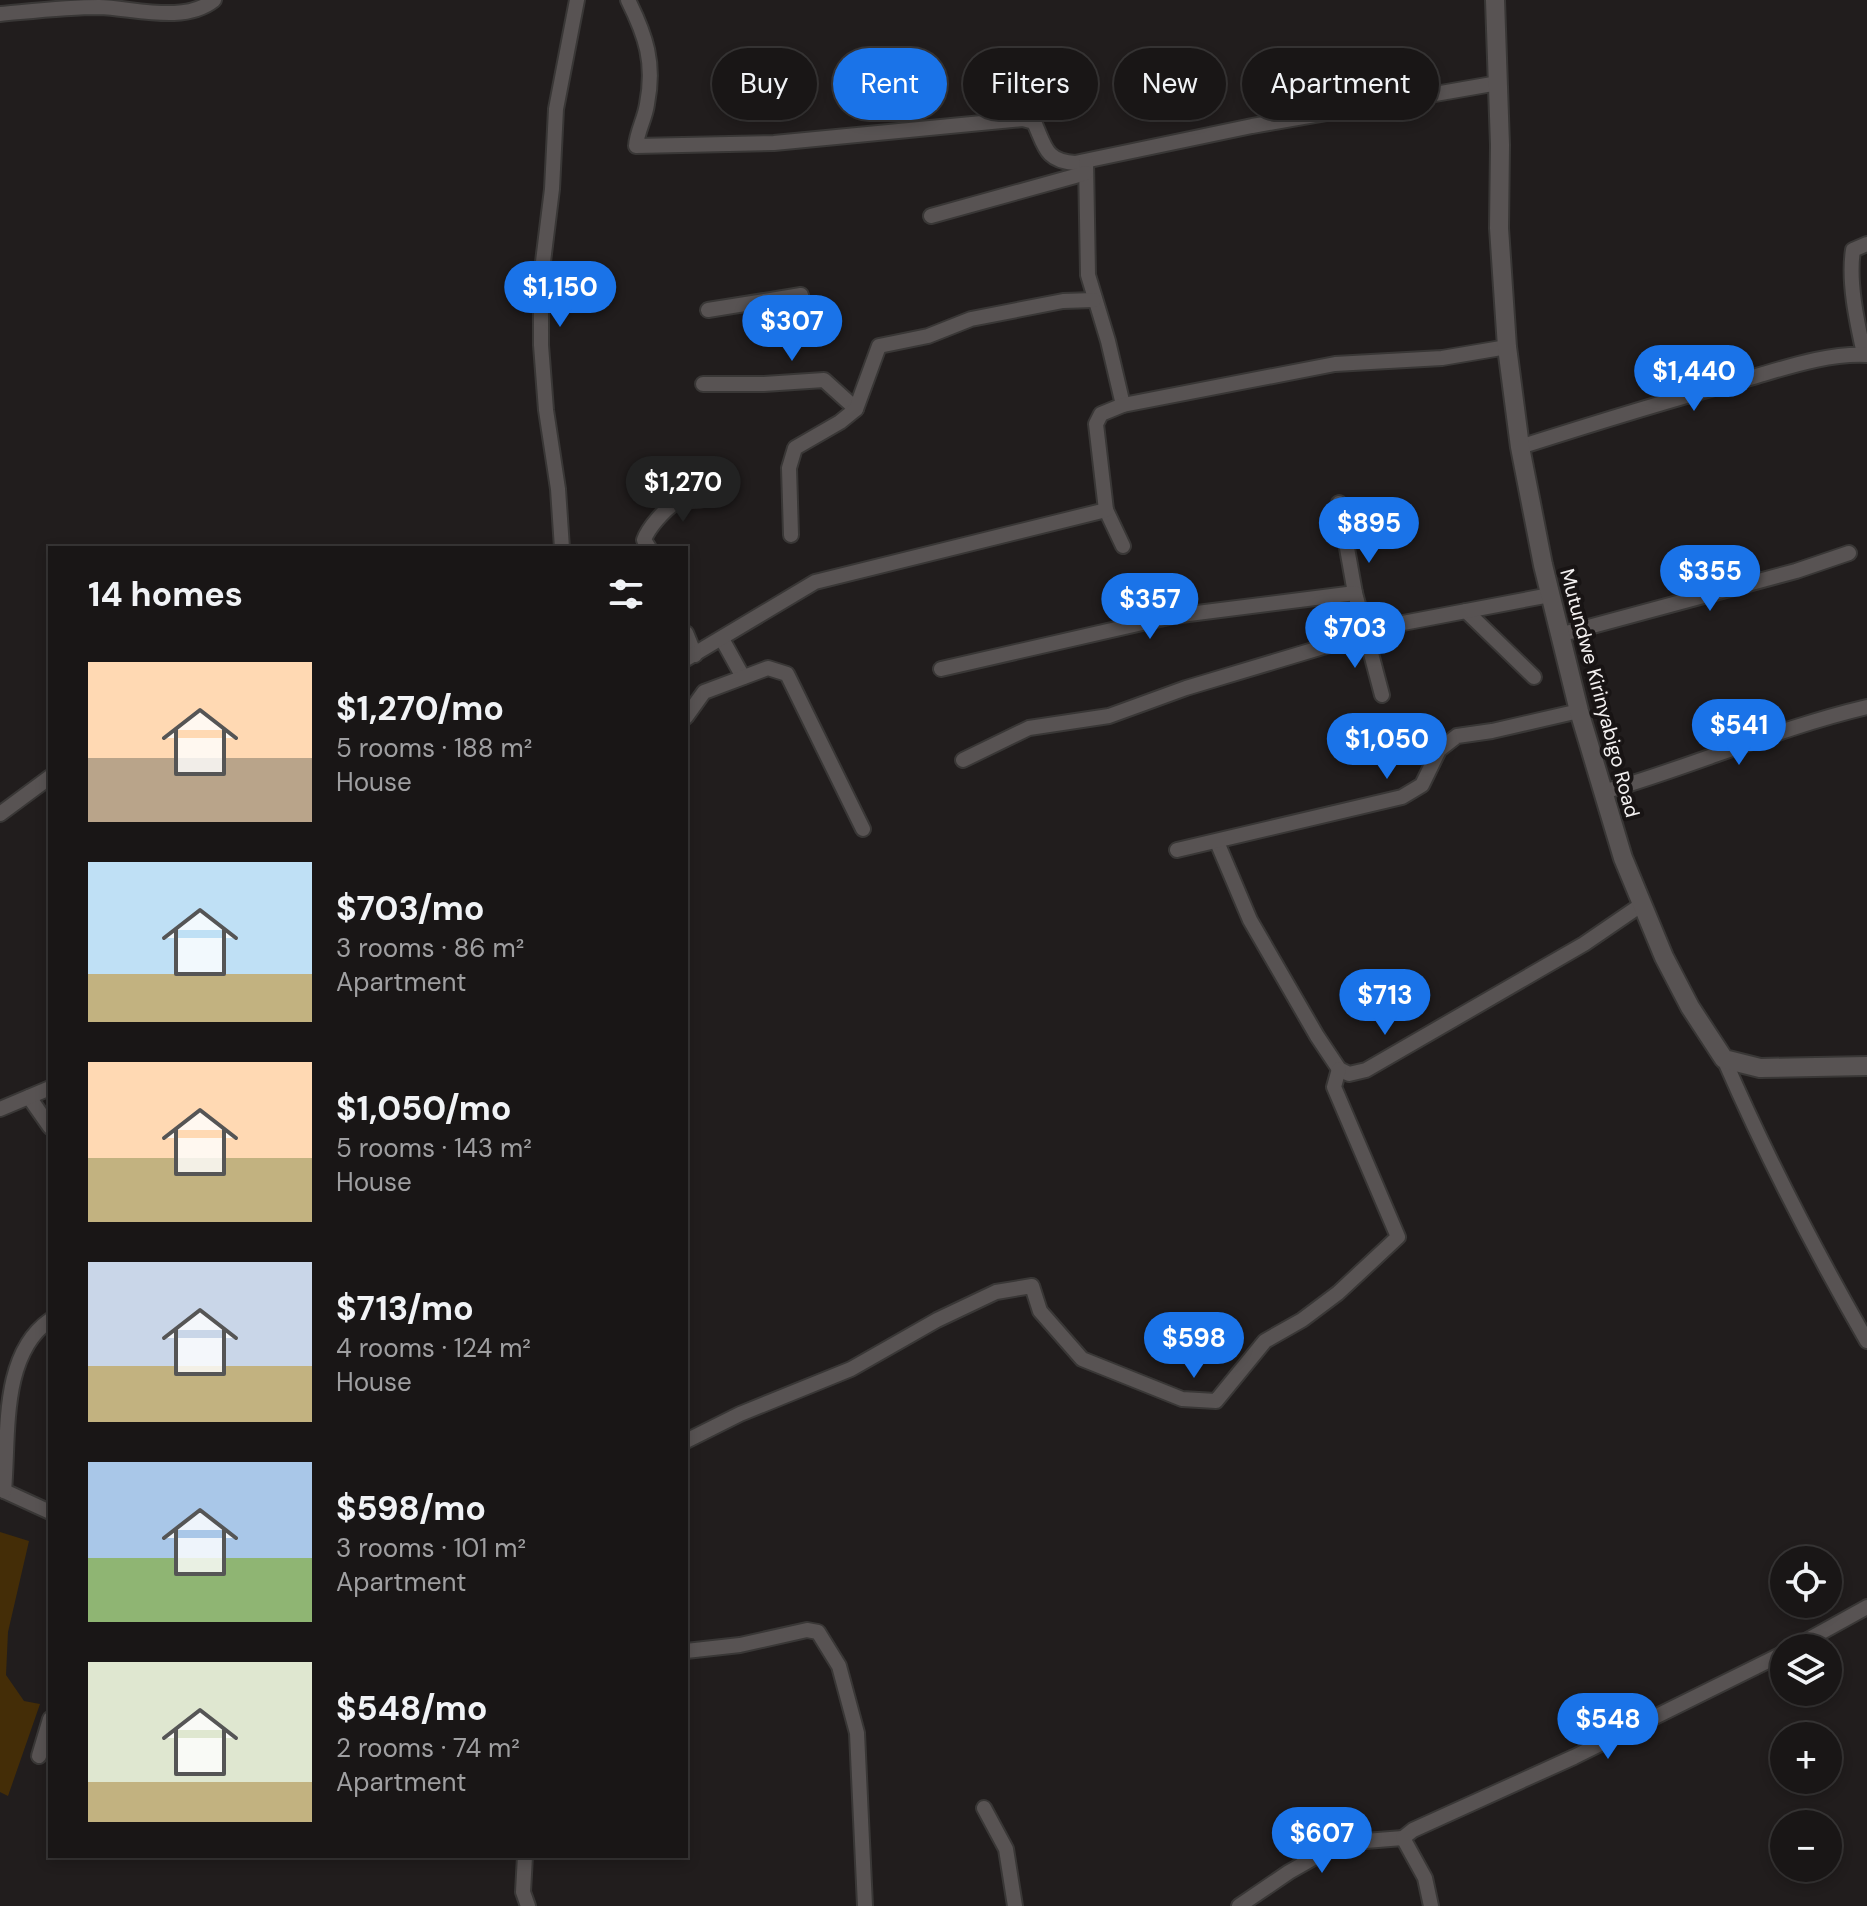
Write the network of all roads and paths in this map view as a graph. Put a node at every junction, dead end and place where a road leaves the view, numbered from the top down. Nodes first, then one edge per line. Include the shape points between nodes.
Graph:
1 (214, 0) edge
2 (577, 0) edge
3 (628, 0) edge
4 (1495, 0) edge
5 (0, 14) edge
6 (1498, 83) junction
7 (1086, 168) junction
8 (931, 216) dead end
9 (1867, 244) edge
10 (801, 295) dead end
11 (1094, 300) junction
12 (708, 310) dead end
13 (1507, 347) junction
14 (1866, 354) edge
15 (703, 384) dead end
16 (1123, 405) junction
17 (856, 409) junction
18 (1520, 447) junction
19 (703, 499) dead end
20 (1339, 503) dead end
21 (1106, 510) junction
22 (791, 535) dead end
23 (562, 546) edge
24 (648, 546) edge
25 (1123, 546) dead end
26 (1849, 553) dead end
27 (1355, 593) junction
28 (1550, 595) junction
29 (1466, 611) junction
30 (1364, 634) junction
31 (1559, 635) junction
32 (722, 639) junction
33 (690, 657) edge
34 (941, 669) dead end
35 (743, 677) junction
36 (1534, 677) dead end
37 (1382, 695) dead end
38 (1867, 707) edge
39 (1579, 711) junction
40 (688, 714) edge
41 (963, 760) dead end
42 (48, 778) edge
43 (1603, 792) junction
44 (0, 814) edge
45 (863, 829) dead end
46 (1217, 842) junction
47 (1177, 850) dead end
48 (1641, 905) junction
49 (1724, 1059) junction
50 (1867, 1066) edge
51 (1339, 1069) junction
52 (48, 1089) edge
53 (29, 1097) junction
54 (0, 1109) edge
55 (48, 1124) edge
56 (48, 1321) edge
57 (1867, 1341) edge
58 (688, 1440) edge
59 (2, 1490) edge
60 (48, 1511) edge
61 (1867, 1607) edge
62 (1818, 1634) edge
63 (688, 1651) edge
64 (1770, 1660) edge
65 (48, 1726) edge
66 (39, 1756) dead end
67 (984, 1808) dead end
68 (1403, 1838) junction
69 (525, 1858) edge
70 (528, 1906) edge
71 (865, 1906) edge
72 (1015, 1906) edge
73 (1239, 1906) edge
74 (1431, 1906) edge

1 - 5 street via 192,11 98,7
2 - 23 street via 556,109 541,278 546,410
3 - 7 street via 650,51 647,106 636,146 774,143 1023,119 1034,122 1050,156
4 - 6 street, Mutundwe Kirinyabigo Road
6 - 7 street via 1252,126
6 - 13 street, Mutundwe Kirinyabigo Road
7 - 8 street
7 - 11 street via 1088,275
9 - 14 street via 1853,250 1852,258
10 - 12 street
11 - 16 street
11 - 17 street via 983,316 879,346
13 - 16 street via 1442,358 1335,364
13 - 18 street, Mutundwe Kirinyabigo Road
14 - 18 street via 1800,364
15 - 17 street via 824,380
16 - 21 street via 1101,414 1096,424
17 - 22 street via 795,448 789,468
18 - 28 street, Mutundwe Kirinyabigo Road
19 - 24 street via 675,503 647,530
20 - 27 street
21 - 25 street
21 - 32 street via 815,582
26 - 31 street
27 - 30 street
27 - 34 street via 1173,616
28 - 29 street
28 - 31 street, Mutundwe Kirinyabigo Road
29 - 30 street
29 - 36 street
30 - 37 street
30 - 41 street via 1109,716 1029,728
31 - 39 street, Mutundwe Kirinyabigo Road
32 - 33 street
32 - 35 street
35 - 40 street via 704,692
35 - 45 street via 768,668 787,674
38 - 43 street via 1811,720
39 - 43 street, Mutundwe Kirinyabigo Road
39 - 46 street via 1457,736 1439,750 1422,785 1402,797
42 - 44 street
43 - 48 street, Mutundwe Kirinyabigo Road
46 - 47 street
46 - 51 street via 1250,920
48 - 49 street, Mutundwe Kirinyabigo Road via 1690,1007
48 - 51 street via 1584,944 1366,1070 1349,1074
49 - 50 street via 1760,1068
49 - 57 street, Mutundwe Kirinyabigo Road via 1808,1239
51 - 58 street via 1334,1087 1398,1237 1338,1293 1265,1341 1216,1401 1182,1399 1082,1359 1040,1311 1032,1286 996,1292 851,1369
52 - 53 street
53 - 54 street
53 - 55 street
56 - 59 street via 35,1330 13,1377
59 - 60 street
61 - 62 street
63 - 71 street via 807,1630 818,1632 828,1645 857,1733
64 - 68 street
65 - 66 street
67 - 72 street via 1006,1849
68 - 73 street via 1340,1843
68 - 74 street via 1425,1878
69 - 70 street via 523,1892

